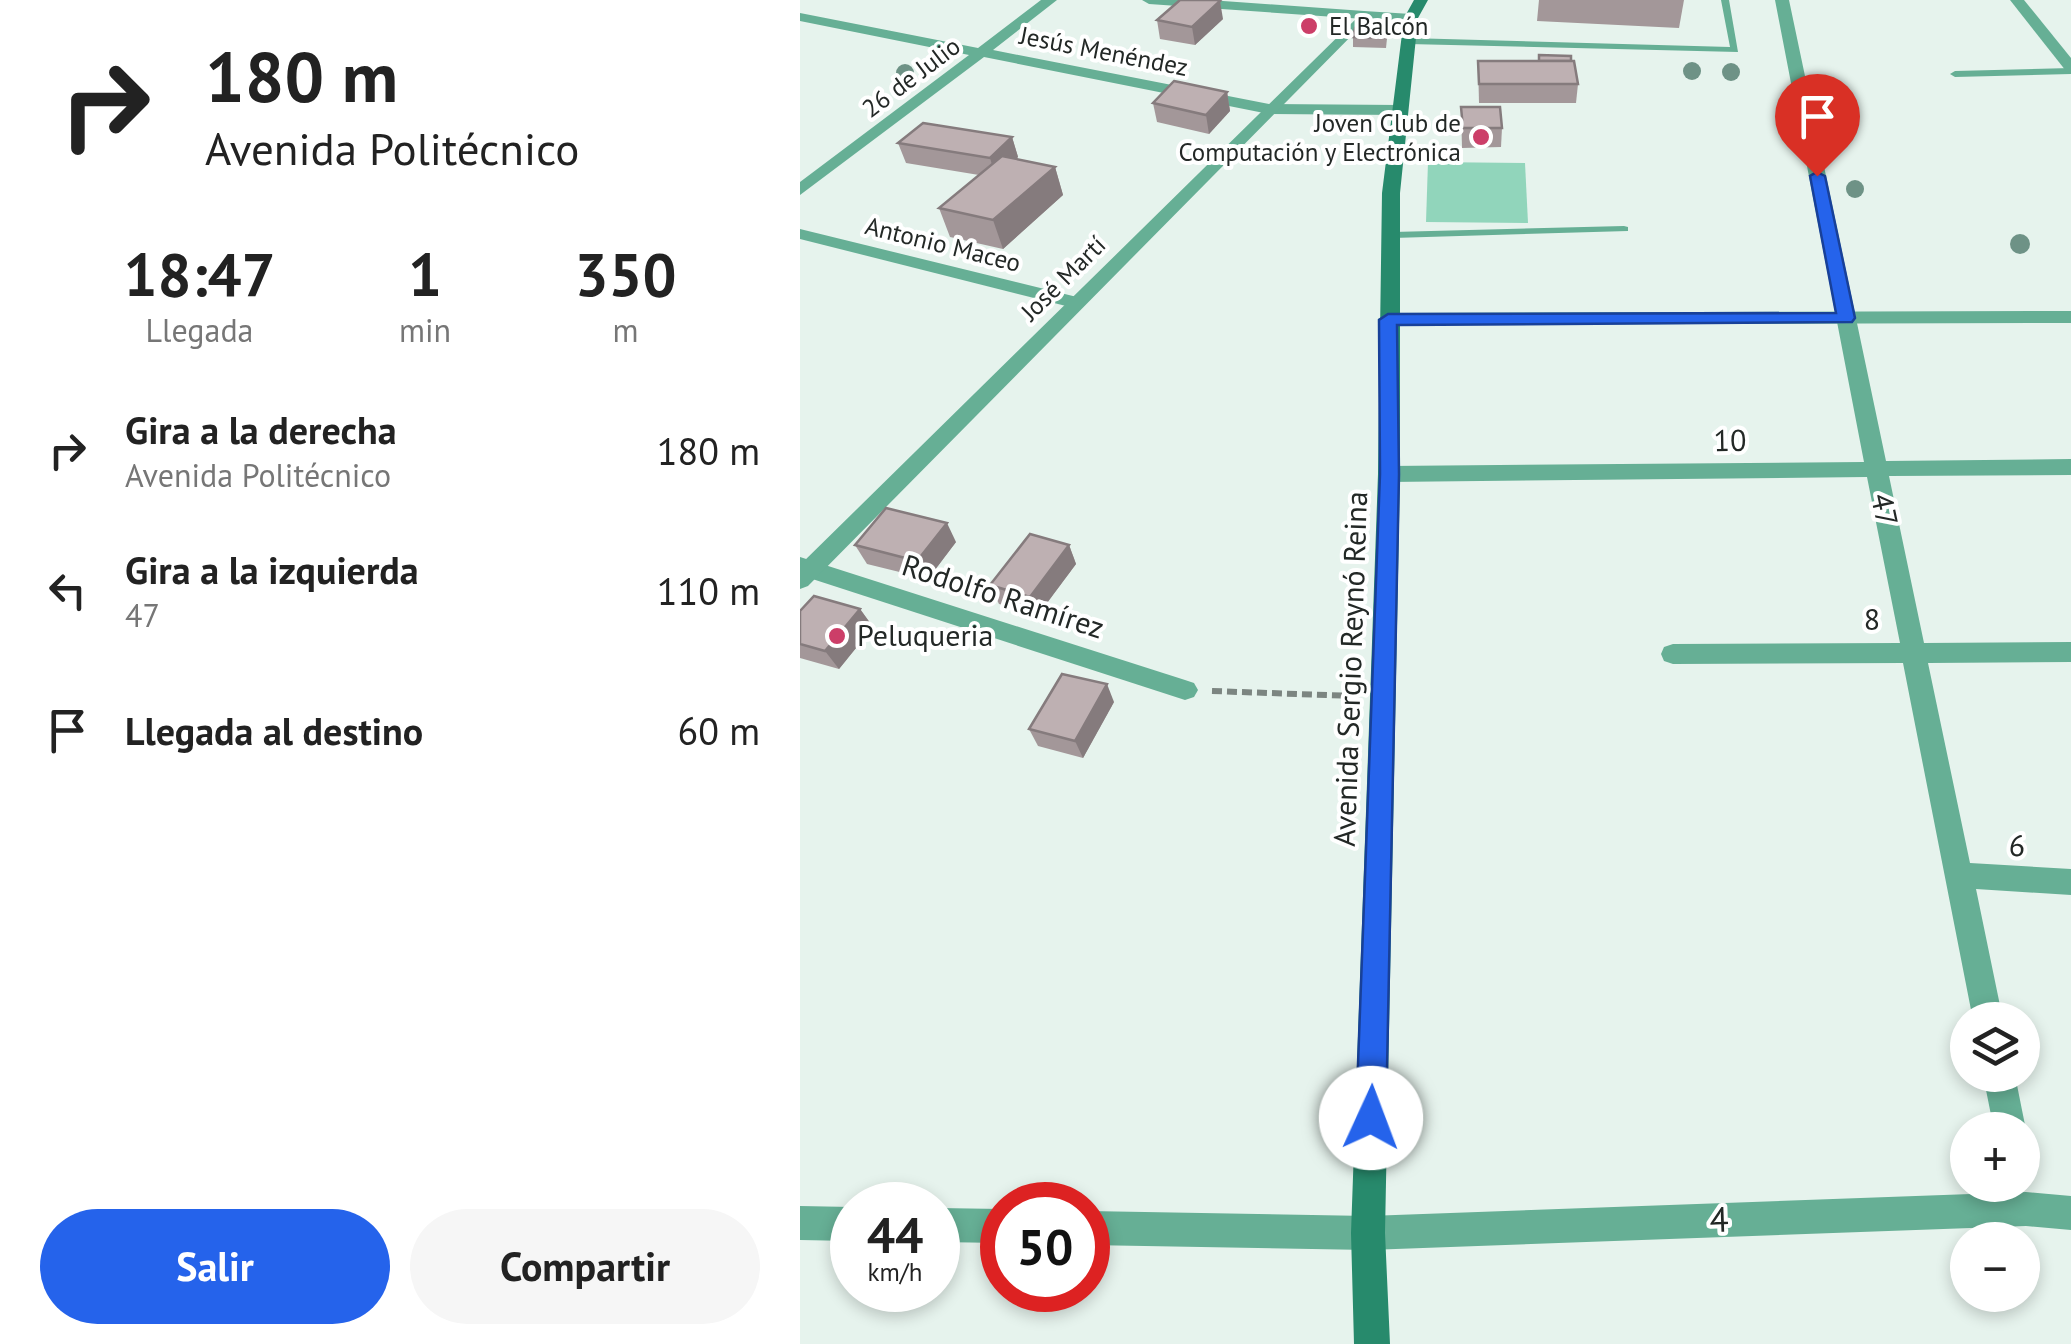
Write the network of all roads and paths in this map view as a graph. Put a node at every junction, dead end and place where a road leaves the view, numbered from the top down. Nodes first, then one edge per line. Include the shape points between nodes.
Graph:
1 (1050, 0) edge
2 (1149, 0) edge
3 (1725, 0) edge
4 (1782, 0) edge
5 (2017, 0) edge
6 (1190, 1) edge
7 (1364, 15) junction
8 (800, 17) edge
9 (1414, 20) edge
10 (985, 53) junction
11 (2071, 70) edge
12 (1955, 74) dead end
13 (1269, 109) junction
14 (1400, 110) junction
15 (800, 190) edge
16 (1624, 229) dead end
17 (800, 234) edge
18 (1392, 235) junction
19 (1074, 302) junction
20 (2071, 317) edge
21 (1846, 318) junction
22 (1388, 320) junction
23 (2071, 468) edge
24 (1876, 470) junction
25 (1390, 474) junction
26 (803, 572) edge
27 (2071, 652) edge
28 (1914, 653) junction
29 (1673, 654) dead end
30 (1185, 690) joint
31 (1383, 697) junction
32 (1959, 874) junction
33 (2071, 882) edge
34 (1984, 1002) edge
35 (1950, 1201) edge
36 (2040, 1202) edge
37 (2071, 1212) edge
38 (800, 1223) edge
39 (830, 1224) edge
40 (1110, 1228) edge
41 (1368, 1233) junction
42 (1372, 1344) edge

1 - 10 street, 26 de Julio
2 - 6 street
3 - 9 lane via 1735,50
4 - 21 street, 47
5 - 11 street
6 - 7 street
7 - 9 street
7 - 13 street, José Martí
8 - 10 street, Jesús Menéndez
9 - 14 main road, Avenida Sergio Reynó Reina
10 - 13 street, Jesús Menéndez
10 - 15 street, 26 de Julio
11 - 12 lane
13 - 14 street, Jesús Menéndez
13 - 19 street, José Martí
14 - 18 main road, Avenida Sergio Reynó Reina
16 - 18 lane
17 - 19 street, Antonio Maceo
18 - 22 main road, Avenida Sergio Reynó Reina
19 - 26 street, José Martí
20 - 21 street
21 - 22 street
21 - 24 street, 47
22 - 25 main road, Avenida Sergio Reynó Reina
23 - 24 street, 10
24 - 25 street, 10
24 - 28 street, 47
25 - 31 main road, Avenida Sergio Reynó Reina
26 - 30 street, Rodolfo Ramírez
27 - 28 street, 8
28 - 29 street, 8
28 - 32 street, 47
30 - 31 path
31 - 41 main road, Avenida Sergio Reynó Reina
32 - 33 street, 6
32 - 34 street, 47
35 - 41 street, 4
36 - 37 street, 4
38 - 39 street
40 - 41 street, 4
41 - 42 main road, Avenida Sergio Reynó Reina

